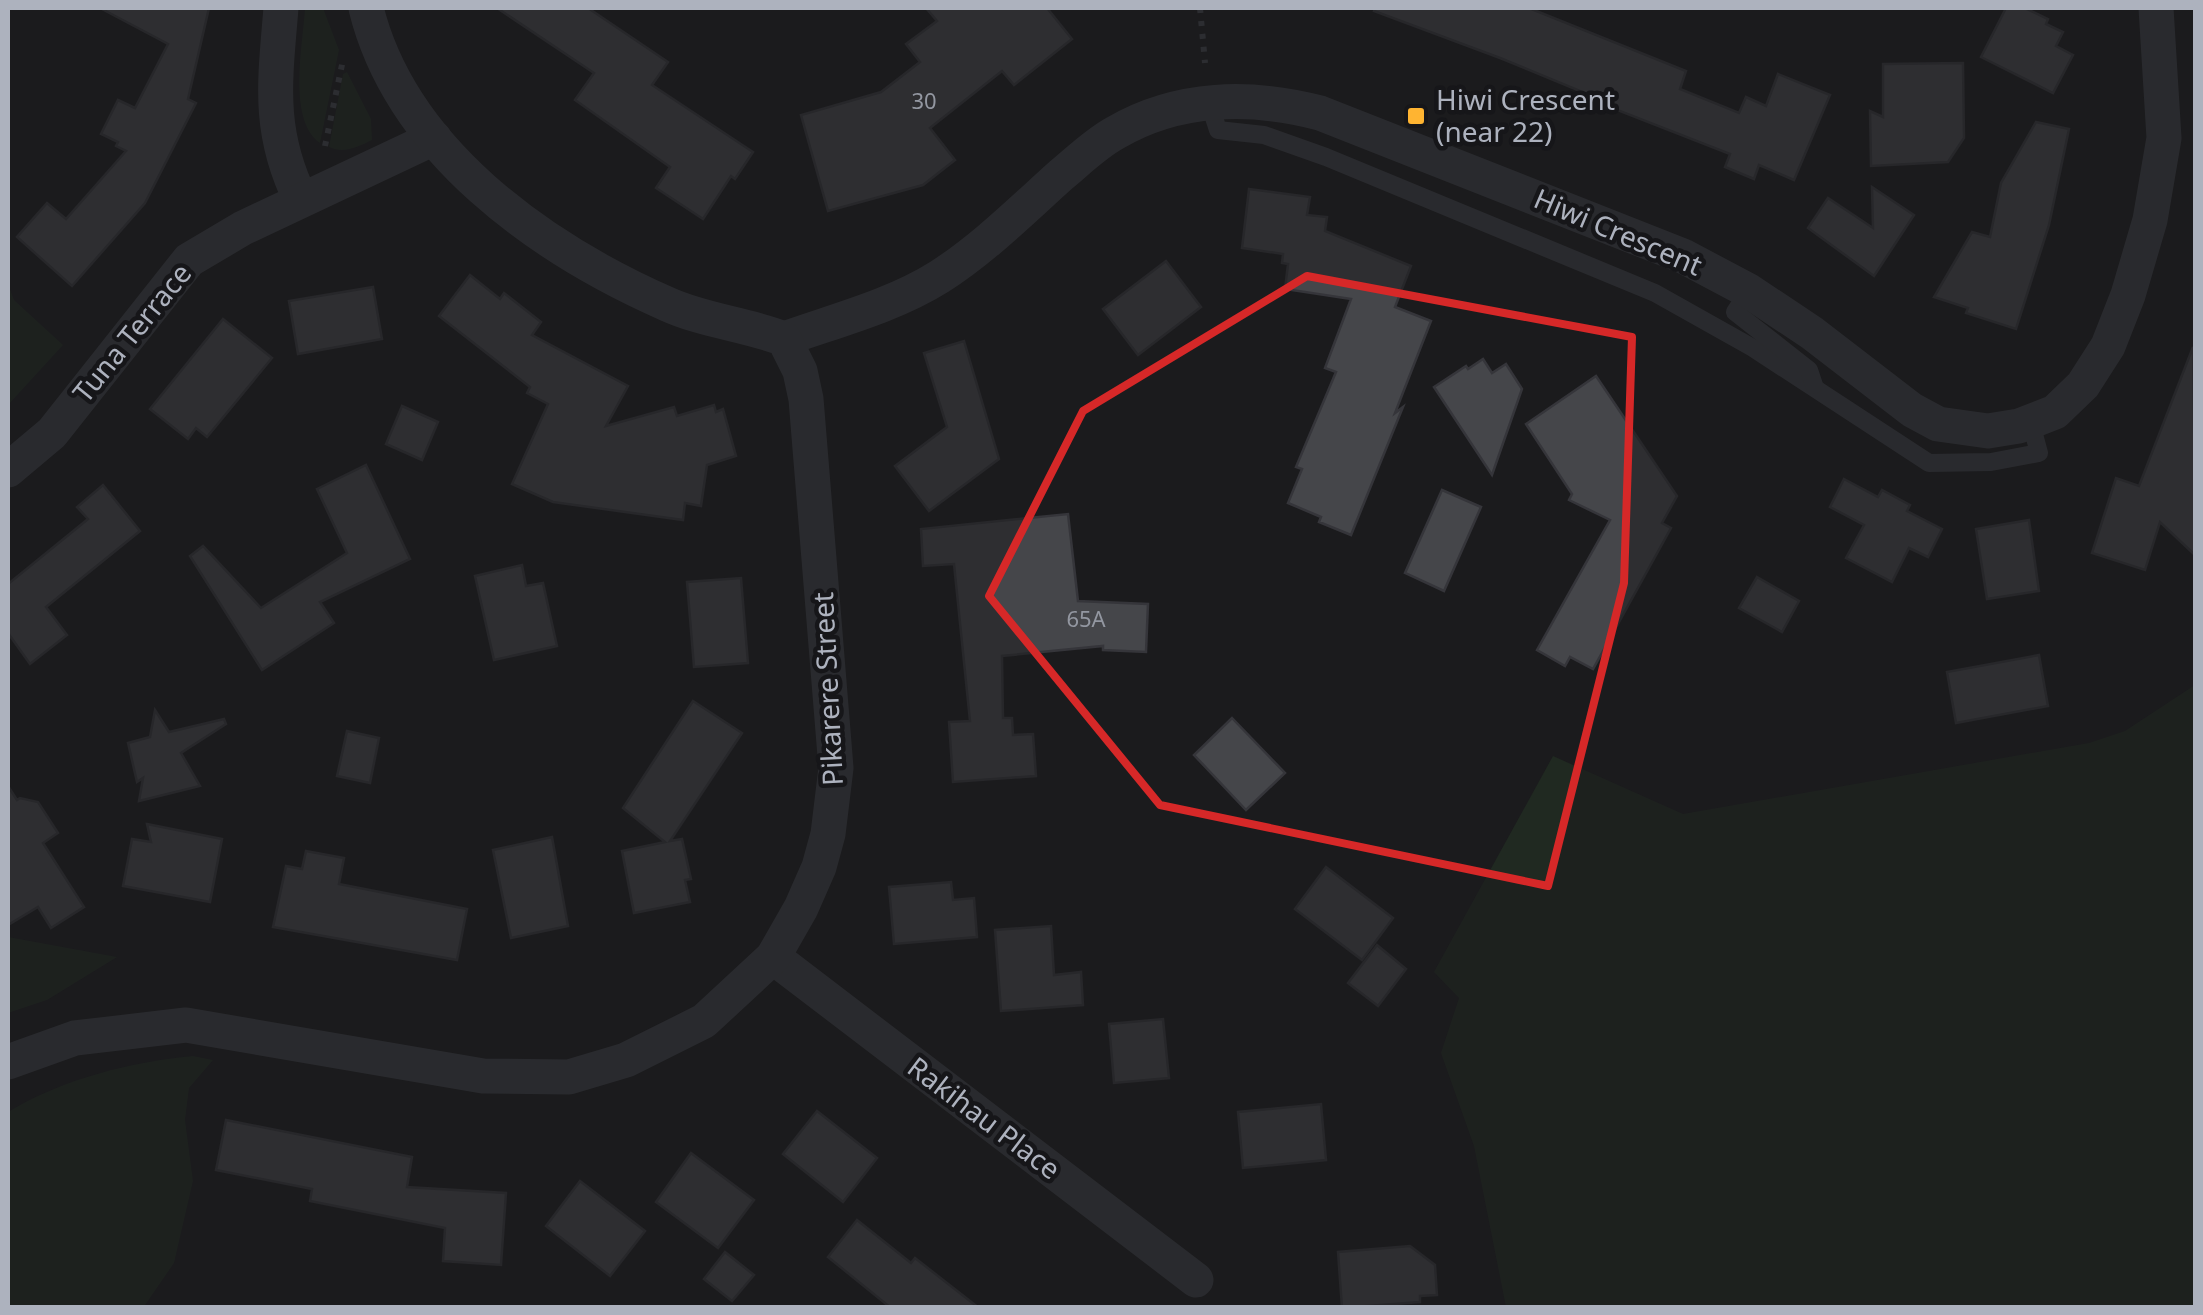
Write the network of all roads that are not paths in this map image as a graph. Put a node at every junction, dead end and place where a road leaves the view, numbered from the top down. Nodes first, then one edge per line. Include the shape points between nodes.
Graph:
1 (281, 8) edge
2 (366, 8) edge
3 (2156, 8) edge
4 (1210, 102) junction
5 (434, 138) junction
6 (301, 200) junction
7 (1749, 292) junction
8 (784, 339) junction
9 (1814, 386) junction
10 (2030, 423) junction
11 (8, 470) edge
12 (772, 957) junction
13 (8, 1062) edge
14 (1196, 1280) dead end

1 - 6 street via 276,134
2 - 5 street via 390,70
3 - 10 street, Hiwi Crescent via 2164,138 2128,296 2083,385 2055,412
4 - 7 street, Hiwi Crescent via 1320,112 1684,256
4 - 8 street, Hiwi Crescent via 1166,110 1115,132 937,278
4 - 9 lane via 1218,130 1264,136 1326,157 1655,293
5 - 6 street, Tuna Terrace
5 - 8 street via 482,189 576,256 669,305
6 - 11 street, Tuna Terrace via 188,260 52,433
7 - 9 lane via 1736,312 1810,370
7 - 10 street, Hiwi Crescent via 1938,424 1988,431
8 - 12 street, Pikarere Street via 806,399 836,768 819,868
9 - 10 lane via 1929,462 2040,454
12 - 13 street, Pikarere Street via 704,1021 626,1060 569,1077 484,1076 186,1024 75,1038
12 - 14 street, Rakihau Place

